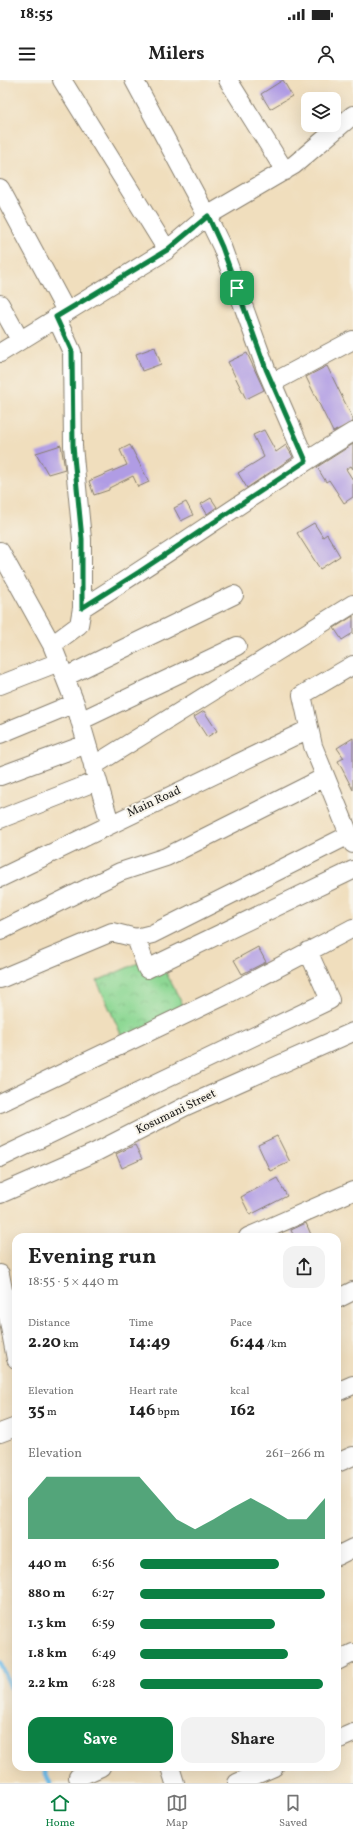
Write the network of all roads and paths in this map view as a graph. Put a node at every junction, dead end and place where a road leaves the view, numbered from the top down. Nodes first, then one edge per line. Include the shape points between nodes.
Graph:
1 (62, 80) edge
2 (134, 80) edge
3 (228, 80) edge
4 (353, 115) edge
5 (285, 171) junction
6 (0, 188) edge
7 (208, 216) junction
8 (167, 250) junction
9 (0, 304) edge
10 (61, 314) junction
11 (20, 340) junction
12 (353, 340) edge
13 (0, 353) edge
14 (272, 383) junction
15 (353, 432) edge
16 (306, 461) junction
17 (0, 551) edge
18 (234, 595) dead end
19 (353, 604) edge
20 (82, 608) junction
21 (52, 644) junction
22 (237, 646) dead end
23 (353, 665) edge
24 (62, 670) junction
25 (0, 686) edge
26 (75, 703) junction
27 (80, 720) junction
28 (309, 729) junction
29 (0, 734) edge
30 (87, 744) junction
31 (95, 773) junction
32 (0, 776) edge
33 (325, 778) junction
34 (0, 820) edge
35 (110, 824) junction
36 (351, 840) edge
37 (353, 870) edge
38 (0, 878) edge
39 (353, 928) edge
40 (0, 931) edge
41 (136, 938) junction
42 (308, 951) junction
43 (0, 979) edge
44 (353, 1032) edge
45 (0, 1103) edge
46 (0, 1158) edge
47 (353, 1191) edge
48 (0, 1194) edge
49 (257, 1233) edge
50 (0, 1274) edge
51 (353, 1291) edge
52 (341, 1296) edge
53 (10, 1342) edge
54 (353, 1385) edge
55 (341, 1390) edge
56 (12, 1428) edge
57 (0, 1433) edge
58 (353, 1456) edge
59 (341, 1461) edge
60 (353, 1548) edge
61 (341, 1554) edge
62 (353, 1654) edge
63 (341, 1659) edge
64 (353, 1733) edge
65 (341, 1738) edge
66 (92, 1771) edge
67 (171, 1771) edge
68 (265, 1771) edge
69 (78, 1777) dead end
70 (175, 1783) edge
71 (238, 1783) edge

1 - 8 street
2 - 7 street
3 - 5 street
4 - 5 street
5 - 7 street
6 - 10 street
7 - 8 street
7 - 14 street
8 - 10 street
9 - 11 street
10 - 11 street
10 - 20 street via 72,352 73,446 82,539
11 - 13 street
12 - 14 street
14 - 16 street
15 - 16 street
16 - 20 street
17 - 21 street
18 - 24 street
19 - 31 street
20 - 21 street via 79,625
21 - 24 street
22 - 27 street
23 - 28 street via 302,695
24 - 25 street
24 - 26 street
26 - 27 street
26 - 29 street
27 - 30 street
28 - 33 street via 312,746
28 - 35 street, Main Road
30 - 31 street
30 - 32 street
31 - 34 street
31 - 35 street
33 - 36 street
33 - 40 street via 166,858 120,872
35 - 38 street, Main Road
36 - 41 street via 152,934
37 - 41 street via 147,970
39 - 42 street
41 - 43 street via 112,932
42 - 45 street via 224,996
42 - 46 street via 330,1000
44 - 48 street, Kosumani Street via 186,1106 94,1153
47 - 49 street
50 - 53 street
51 - 52 street
54 - 55 street
56 - 57 street
58 - 59 street
60 - 61 street
62 - 63 street
64 - 65 street
66 - 69 street
67 - 70 street
68 - 71 street

